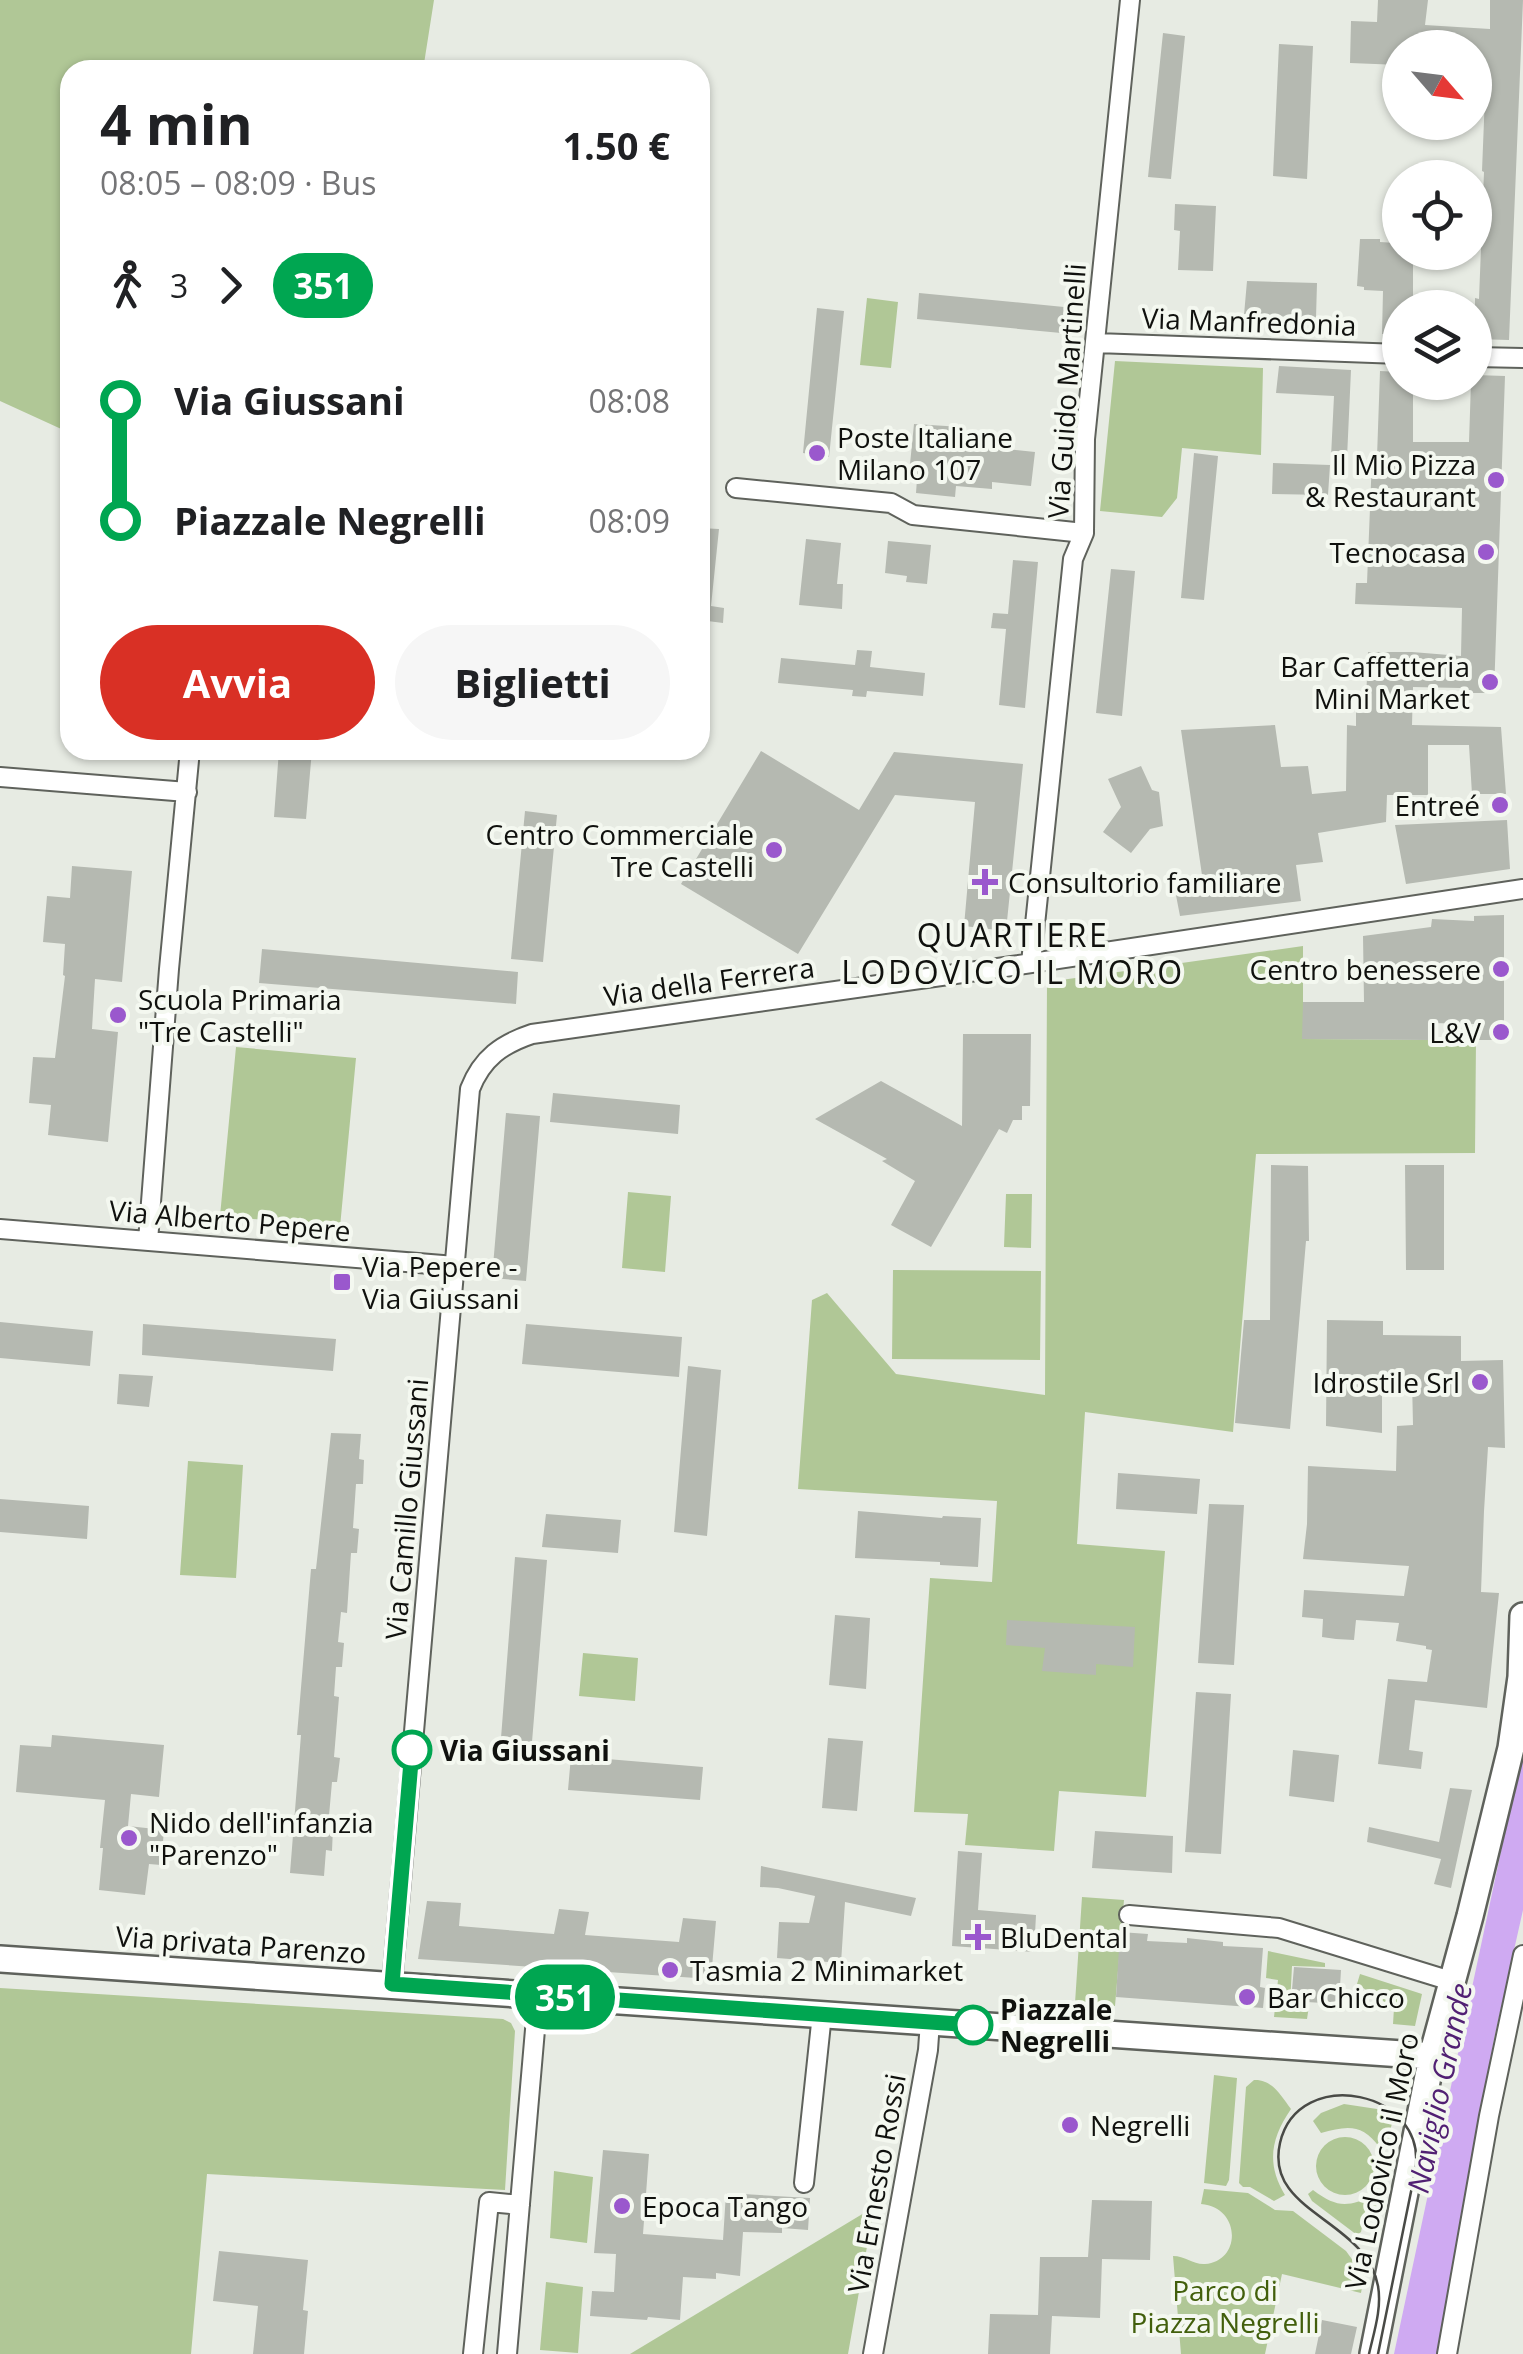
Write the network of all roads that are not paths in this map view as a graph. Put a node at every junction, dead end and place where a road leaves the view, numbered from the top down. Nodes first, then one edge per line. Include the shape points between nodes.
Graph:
1 (1130, 0) edge
2 (1096, 342) junction
3 (1382, 353) edge
4 (1492, 357) edge
5 (1523, 358) edge
6 (736, 488) dead end
7 (1084, 534) junction
8 (189, 760) edge
9 (0, 776) edge
10 (187, 792) junction
11 (1523, 889) edge
12 (1031, 963) junction
13 (498, 1049) joint
14 (0, 1229) edge
15 (148, 1241) junction
16 (455, 1266) junction
17 (1523, 1616) edge
18 (1129, 1915) dead end
19 (1523, 1955) edge
20 (0, 1958) edge
21 (1451, 1982) junction
22 (392, 1984) junction
23 (538, 1995) junction
24 (822, 2014) junction
25 (930, 2022) junction
26 (1432, 2056) junction
27 (804, 2183) dead end
28 (520, 2205) junction
29 (474, 2354) edge
30 (506, 2354) edge
31 (873, 2354) edge
32 (1373, 2354) edge
33 (1447, 2354) edge

1 - 2 street, Via Guido Martinelli
2 - 3 street, Via Manfredonia
2 - 7 street, Via Guido Martinelli
4 - 5 street
6 - 7 street via 891,503 914,515
7 - 12 street, Via Guido Martinelli via 1074,559
8 - 10 street
9 - 10 street
10 - 15 street
11 - 12 street, Via della Ferrera
12 - 13 street, Via della Ferrera via 532,1034
13 - 16 street, Via Camillo Giussani via 470,1089
14 - 15 street, Via Alberto Pepere
15 - 16 street, Via Alberto Pepere
16 - 22 street, Via Camillo Giussani
17 - 21 street, Via Lodovico il Moro via 1510,1748
18 - 21 street via 1280,1928
19 - 33 street
20 - 22 street, Via privata Parenzo
21 - 26 street, Via Lodovico il Moro
22 - 23 street, Via privata Parenzo
23 - 24 street, Via privata Parenzo
23 - 28 street
24 - 25 street, Via privata Parenzo
24 - 27 street
25 - 26 street, Via privata Parenzo
25 - 31 street, Via Ernesto Rossi
26 - 32 street, Via Lodovico il Moro
28 - 29 street via 489,2202
28 - 30 street

